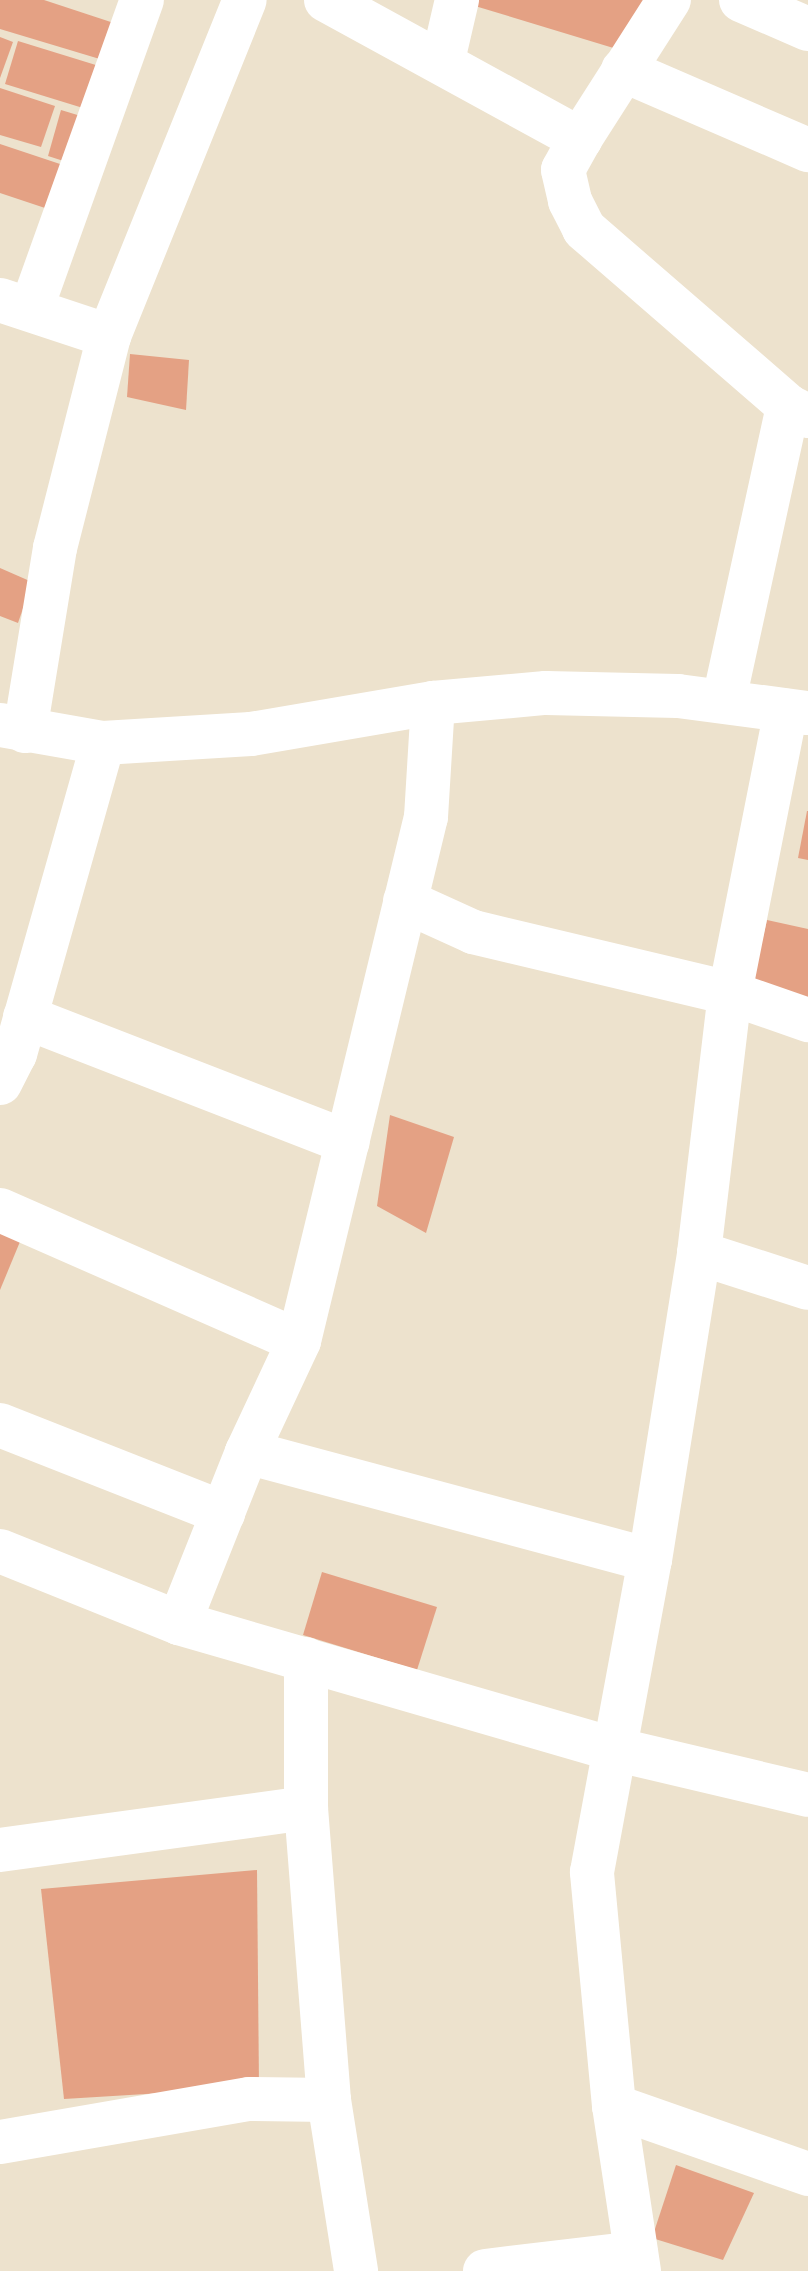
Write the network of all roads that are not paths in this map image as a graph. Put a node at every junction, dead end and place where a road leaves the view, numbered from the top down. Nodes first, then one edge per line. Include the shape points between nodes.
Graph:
1 (245, 0) edge
2 (326, 0) edge
3 (457, 0) edge
4 (669, 0) edge
5 (741, 0) edge
6 (136, 2) edge
7 (808, 29) edge
8 (443, 60) junction
9 (623, 70) junction
10 (580, 139) junction
11 (808, 150) edge
12 (16, 303) edge
13 (109, 336) junction
14 (798, 411) edge
15 (724, 700) junction
16 (433, 703) junction
17 (797, 712) edge
18 (13, 728) edge
19 (103, 743) junction
20 (405, 901) junction
21 (730, 993) junction
22 (808, 1020) edge
23 (10, 1051) edge
24 (348, 1142) junction
25 (0, 1210) edge
26 (699, 1253) junction
27 (808, 1288) edge
28 (299, 1341) junction
29 (0, 1425) edge
30 (247, 1452) junction
31 (223, 1513) junction
32 (0, 1551) edge
33 (650, 1560) junction
34 (179, 1623) junction
35 (306, 1659) junction
36 (614, 1749) junction
37 (808, 1795) edge
38 (306, 1808) junction
39 (0, 1850) edge
40 (329, 2100) junction
41 (614, 2106) junction
42 (0, 2142) edge
43 (808, 2174) edge
44 (638, 2262) edge
45 (356, 2271) edge
46 (485, 2271) edge

1 - 13 street
2 - 8 street
3 - 8 street
4 - 9 street
5 - 7 street
6 - 12 street
8 - 10 street
9 - 10 street
9 - 11 street
10 - 14 street via 563,170 584,229
12 - 13 street
13 - 18 street
14 - 15 street
15 - 16 street via 546,693
15 - 17 street
16 - 19 street via 251,734
16 - 20 street via 426,817
17 - 21 street
18 - 19 street
19 - 23 street
20 - 21 street via 473,932
20 - 24 street
21 - 22 street
21 - 26 street
23 - 24 street
24 - 28 street
25 - 28 street
26 - 27 street
26 - 33 street
28 - 30 street
29 - 31 street
30 - 31 street
30 - 33 street
31 - 34 street
32 - 34 street
33 - 36 street
34 - 35 street
35 - 36 street
35 - 38 street
36 - 37 street
36 - 41 street via 592,1872
38 - 39 street
38 - 40 street
40 - 42 street via 249,2099
40 - 45 street
41 - 43 street
41 - 44 street
44 - 46 street

